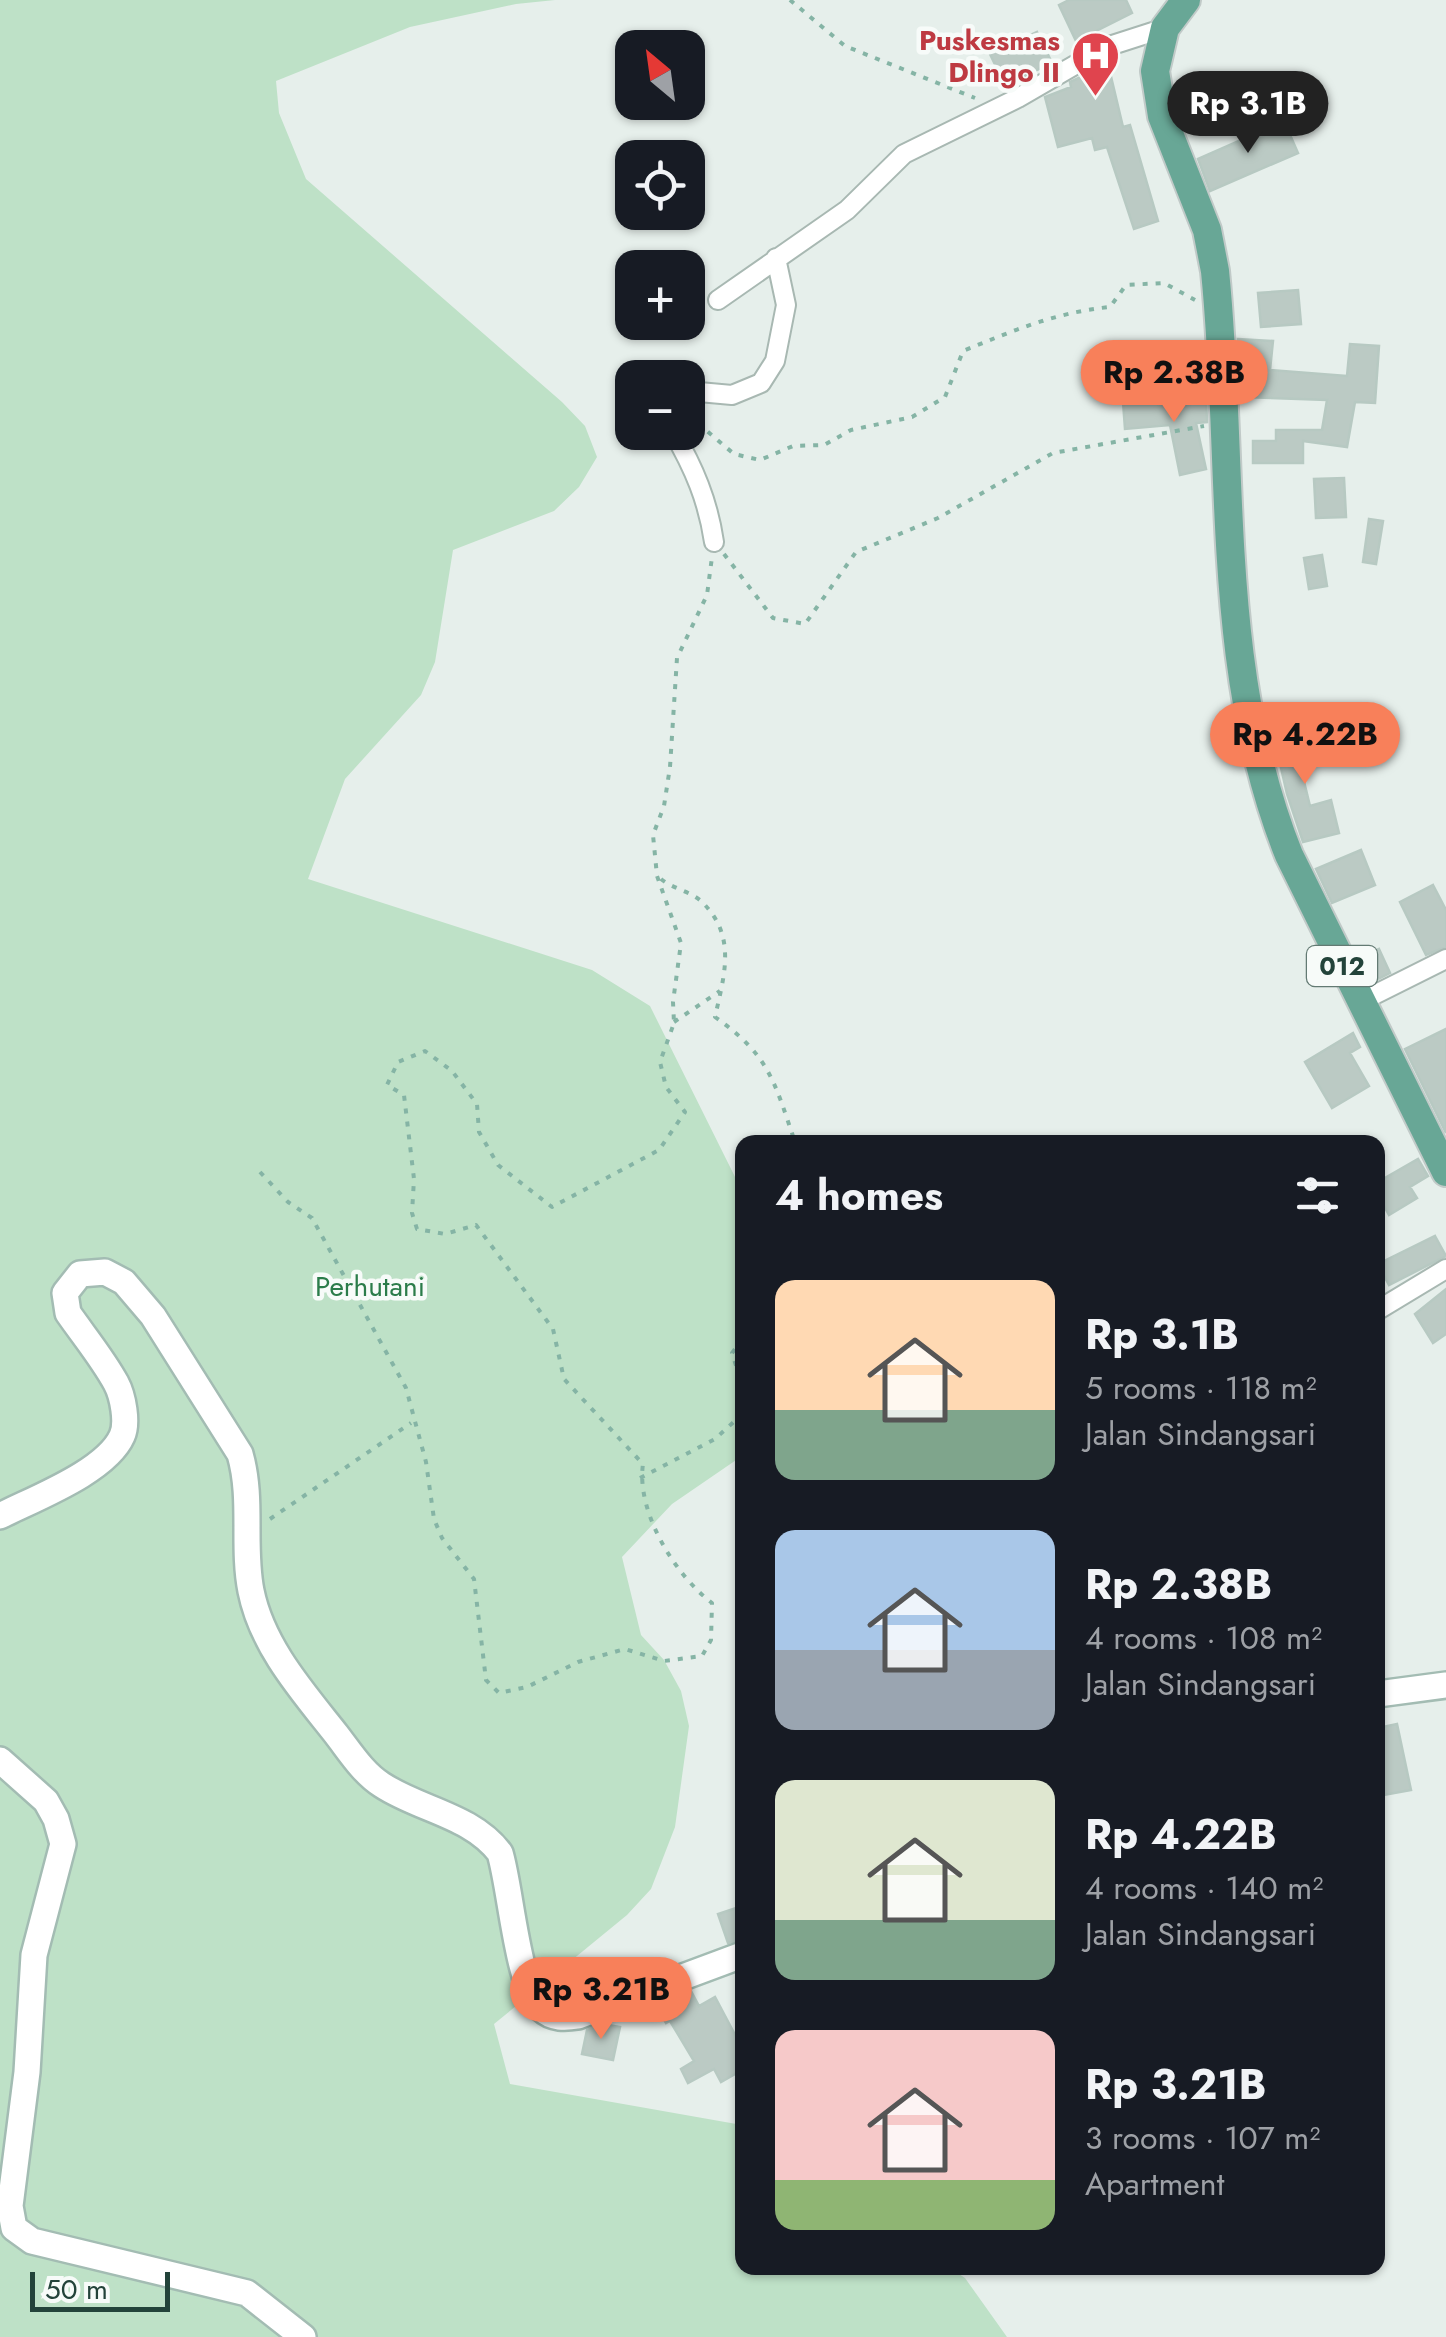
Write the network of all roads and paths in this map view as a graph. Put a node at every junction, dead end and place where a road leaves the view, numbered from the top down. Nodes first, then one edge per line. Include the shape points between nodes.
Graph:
1 (790, 0) edge
2 (1186, 0) edge
3 (1165, 28) junction
4 (998, 107) junction
5 (776, 258) junction
6 (718, 300) dead end
7 (1220, 314) junction
8 (705, 392) edge
9 (1224, 422) junction
10 (705, 429) edge
11 (683, 450) edge
12 (714, 542) junction
13 (657, 876) junction
14 (1446, 959) edge
15 (721, 990) junction
16 (1360, 1002) junction
17 (674, 1022) junction
18 (793, 1135) edge
19 (260, 1172) dead end
20 (1446, 1172) edge
21 (1446, 1269) edge
22 (1385, 1306) edge
23 (735, 1421) edge
24 (412, 1422) junction
25 (640, 1478) junction
26 (0, 1516) edge
27 (250, 1533) junction
28 (1446, 1685) edge
29 (1385, 1693) edge
30 (0, 1760) edge
31 (735, 1958) edge
32 (302, 2337) edge

1 - 4 path via 845,46
2 - 3 main road, 012
3 - 4 street via 1106,47
3 - 7 main road, 012 via 1155,70 1162,116 1207,230
4 - 5 street via 904,154 847,210
5 - 6 street
5 - 8 street via 786,305 775,361 761,383 732,395
7 - 9 main road, 012
7 - 10 path via 1164,283 1126,285 1110,307 1031,323 963,351 945,397 912,417 760,460 734,454
9 - 12 path via 1053,453 938,518 856,552 805,624 773,618
9 - 16 main road, 012 via 1232,605 1267,801
11 - 12 street via 704,495
12 - 13 path via 707,595 677,658 670,767 653,835
13 - 15 path via 702,900 726,938
13 - 17 path via 681,943
14 - 16 street
15 - 17 path
15 - 18 path via 716,1017 747,1040 772,1075
16 - 20 main road, 012
17 - 25 path via 660,1062 666,1087 685,1112 675,1130 659,1150 552,1206 498,1165 480,1132 477,1104 452,1071 425,1051 398,1062 386,1084 404,1095 416,1229 445,1234 476,1225 554,1329 564,1379 642,1464
19 - 24 path via 312,1218 406,1388
21 - 22 street
23 - 25 path via 715,1439
24 - 25 path via 434,1519 474,1579 486,1680 499,1693 625,1649 664,1661 702,1656 711,1640 712,1603 690,1586 650,1524
24 - 27 path
26 - 27 main road via 77,1477 123,1435 118,1386 64,1302 80,1274 105,1272 124,1282 152,1316 240,1454
27 - 31 main road via 250,1588 259,1620 291,1677 381,1785 472,1828 500,1853 527,1986 540,2008 551,2016 578,2016
28 - 29 main road
30 - 32 main road via 46,1801 63,1844 34,1955 10,2206 14,2228 32,2240 247,2292

